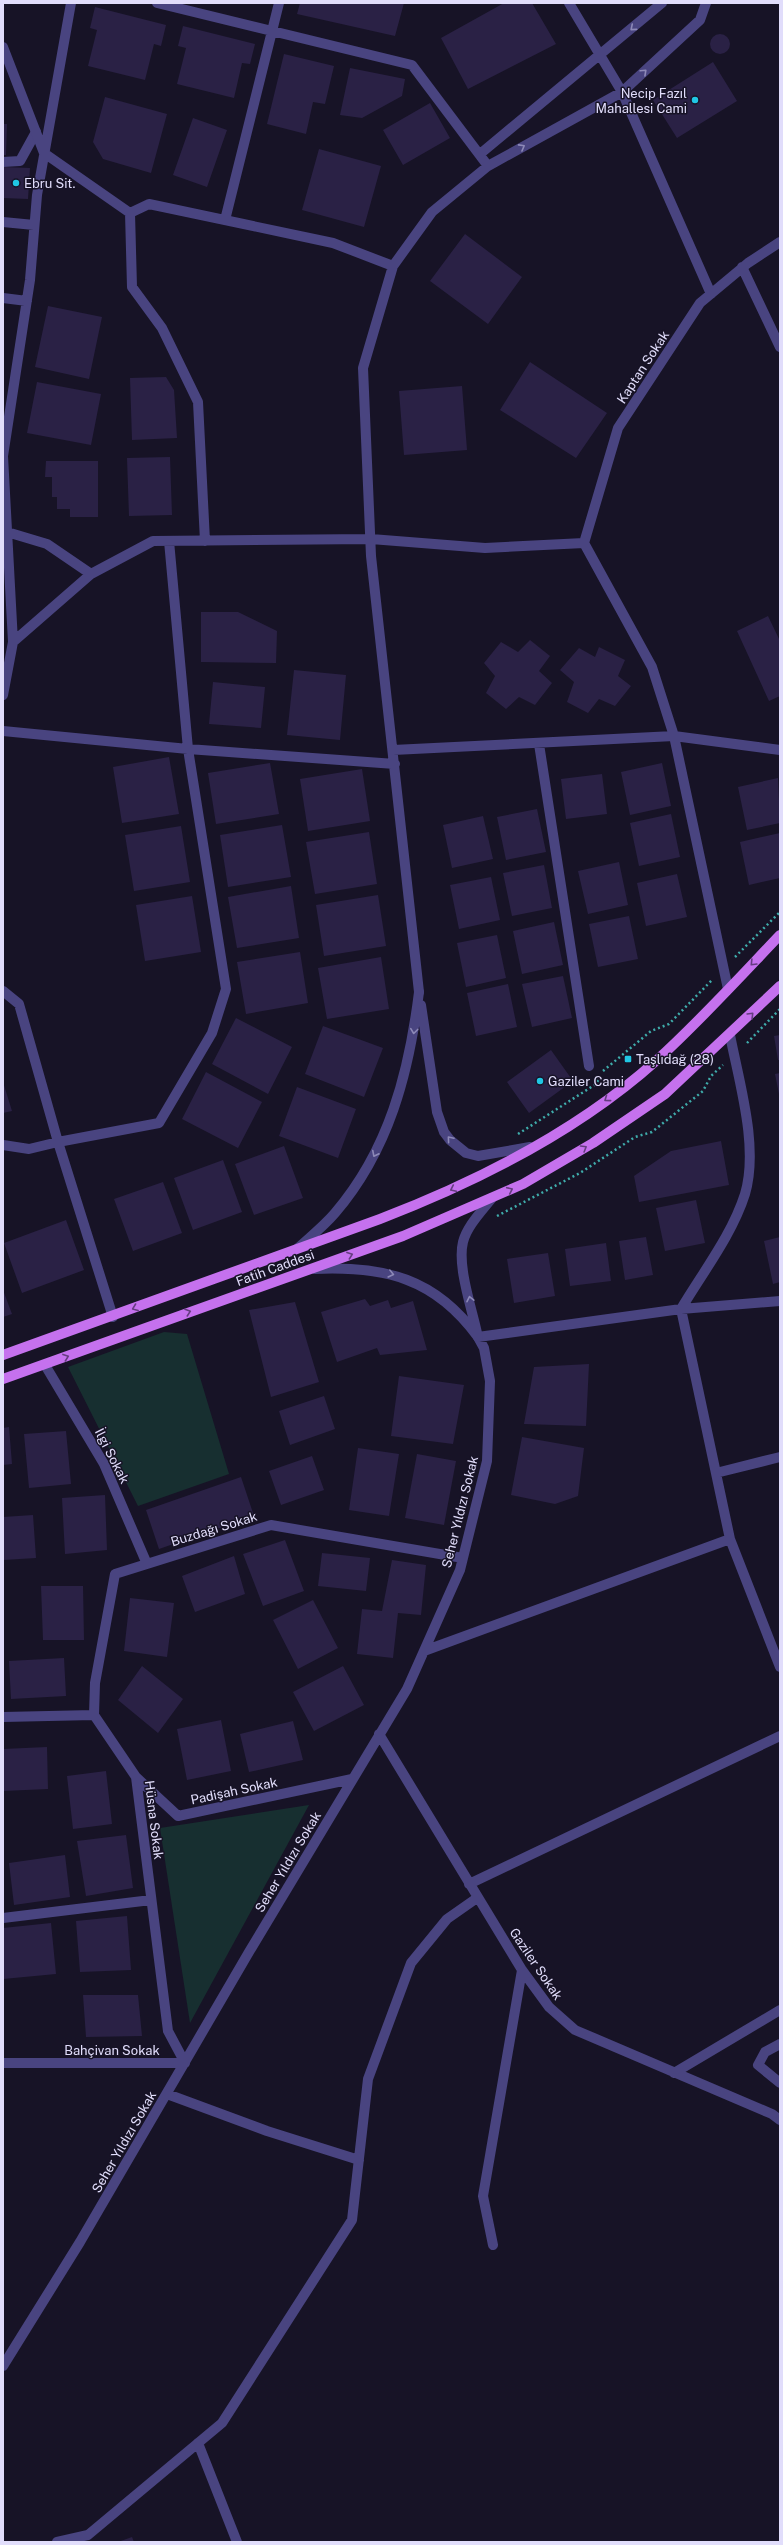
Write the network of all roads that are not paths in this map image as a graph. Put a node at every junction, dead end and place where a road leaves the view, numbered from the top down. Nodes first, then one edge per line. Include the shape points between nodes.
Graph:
1 (71, 3) edge
2 (157, 3) edge
3 (279, 3) edge
4 (569, 3) edge
5 (662, 3) edge
6 (706, 3) edge
7 (272, 31) junction
8 (3, 47) edge
9 (600, 55) junction
10 (622, 92) junction
11 (36, 132) junction
12 (44, 153) junction
13 (480, 154) junction
14 (3, 162) edge
15 (488, 166) junction
16 (130, 214) junction
17 (225, 220) junction
18 (3, 222) edge
19 (34, 225) junction
20 (780, 242) edge
21 (393, 266) junction
22 (742, 268) junction
23 (711, 294) junction
24 (3, 298) edge
25 (26, 301) junction
26 (780, 347) edge
27 (7, 532) junction
28 (371, 539) junction
29 (169, 541) junction
30 (205, 541) junction
31 (584, 543) junction
32 (90, 574) junction
33 (13, 642) junction
34 (3, 695) edge
35 (3, 731) edge
36 (674, 736) junction
37 (539, 744) junction
38 (188, 749) junction
39 (393, 750) junction
40 (780, 750) edge
41 (395, 764) junction
42 (780, 935) edge
43 (780, 986) edge
44 (728, 989) junction
45 (3, 992) edge
46 (419, 992) junction
47 (730, 1035) junction
48 (589, 1066) dead end
49 (58, 1142) junction
50 (3, 1145) edge
51 (538, 1145) junction
52 (492, 1198) junction
53 (296, 1250) junction
54 (311, 1269) junction
55 (780, 1301) edge
56 (681, 1309) junction
57 (113, 1316) junction
58 (478, 1337) junction
59 (3, 1355) edge
60 (45, 1364) junction
61 (3, 1379) edge
62 (780, 1457) edge
63 (716, 1473) junction
64 (730, 1539) junction
65 (463, 1558) junction
66 (147, 1564) junction
67 (424, 1651) junction
68 (780, 1667) edge
69 (94, 1715) junction
70 (3, 1717) edge
71 (379, 1734) junction
72 (780, 1736) edge
73 (136, 1777) junction
74 (352, 1779) junction
75 (469, 1884) junction
76 (477, 1898) junction
77 (151, 1900) junction
78 (3, 1918) edge
79 (522, 1970) junction
80 (780, 2010) edge
81 (168, 2031) joint
82 (780, 2044) edge
83 (3, 2063) edge
84 (185, 2063) junction
85 (674, 2072) junction
86 (780, 2083) edge
87 (167, 2094) junction
88 (780, 2120) edge
89 (359, 2160) junction
90 (493, 2245) dead end
91 (3, 2366) edge
92 (198, 2443) junction
93 (57, 2542) edge
94 (238, 2542) edge

1 - 12 street
2 - 7 street
3 - 7 street
4 - 9 street
5 -> 9 street
10 -> 6 street via 700,20
7 - 13 street via 412,65
7 - 17 street
8 - 11 street
9 - 10 street
9 - 13 street
15 -> 10 street
10 - 23 street
11 - 12 street
11 - 14 street via 20,161
12 - 16 street
12 - 19 street
13 - 15 street
15 - 21 street via 432,212
16 - 17 street via 149,204
16 - 30 street via 132,287 162,328 198,402
17 - 21 street via 333,243
18 - 19 street
19 - 25 street
20 - 22 street, Kaptan Sokak
21 - 28 street via 363,368
22 - 23 street, Kaptan Sokak
22 - 26 street
23 - 31 street, Kaptan Sokak via 700,303 618,428
24 - 25 street
25 - 27 street via 3,456
27 - 32 street via 47,544
27 - 33 street
28 - 30 street
28 - 31 street via 485,548
28 - 39 street
29 - 30 street
29 - 32 street via 153,541
29 - 38 street
31 - 36 street via 652,667
32 - 33 street
33 - 34 street
35 - 38 street
36 - 37 street
36 - 40 street
36 - 44 street
37 - 39 street
37 - 48 street
38 - 41 street
38 - 49 street via 226,989 212,1033 159,1123
39 - 41 street
41 - 46 street
42 -> 44 main road, Fatih Caddesi
47 -> 43 main road, Fatih Caddesi
44 -> 51 main road, Fatih Caddesi via 657,1060
45 - 49 street via 19,1004
51 -> 46 street via 507,1153 478,1156 466,1153 450,1140 440,1124 437,1112
46 -> 53 street via 414,1037 388,1129 352,1192 334,1214
52 -> 47 main road, Fatih Caddesi via 551,1168 625,1122 665,1094
47 - 56 street via 748,1132 745,1194 733,1222
49 - 50 street via 29,1149
49 - 57 street
51 -> 53 main road, Fatih Caddesi via 421,1203
54 -> 52 main road, Fatih Caddesi via 402,1236
58 -> 52 street via 463,1268 462,1249 467,1233
53 -> 57 main road, Fatih Caddesi
54 -> 58 street via 365,1270 390,1273 414,1281 436,1293 456,1310
60 -> 54 main road, Fatih Caddesi
55 - 56 street
56 - 58 street
56 - 63 street
57 - 59 main road, Fatih Caddesi
58 - 65 street, Seher Yıldızı Sokak via 484,1348 490,1381 487,1461
60 - 61 main road, Fatih Caddesi
60 - 66 street, İlgi Sokak via 104,1464
62 - 63 street
63 - 64 street
64 - 67 street
64 - 68 street
65 - 66 street, Buzdağı Sokak via 271,1525
65 - 67 street, Seher Yıldızı Sokak
66 - 69 street, Buzdağı Sokak via 115,1574 95,1683
67 - 71 street, Seher Yıldızı Sokak via 407,1688
69 - 70 street
69 - 73 street, Hüsna Sokak
71 - 74 street, Seher Yıldızı Sokak
71 - 75 street, Gaziler Sokak
72 - 75 street
73 - 74 street, Padişah Sokak via 178,1816
73 - 77 street, Hüsna Sokak
74 - 84 street, Seher Yıldızı Sokak
75 - 76 street, Gaziler Sokak
76 - 79 street, Gaziler Sokak
76 - 89 street via 447,1919 411,1963 368,2079
77 - 78 street
77 - 81 street, Hüsna Sokak
79 - 85 street, Gaziler Sokak via 548,2007 575,2030
79 - 90 street via 483,2196
80 - 85 street
81 - 84 street, Bahçivan Sokak
82 - 86 street via 765,2052 758,2066
83 - 84 street, Bahçivan Sokak
84 - 87 street, Seher Yıldızı Sokak
85 - 88 street, Gaziler Sokak via 772,2114
87 - 89 street via 267,2131
87 - 91 street, Seher Yıldızı Sokak
89 - 92 street via 352,2220 222,2423
92 - 93 street via 88,2535
92 - 94 street

